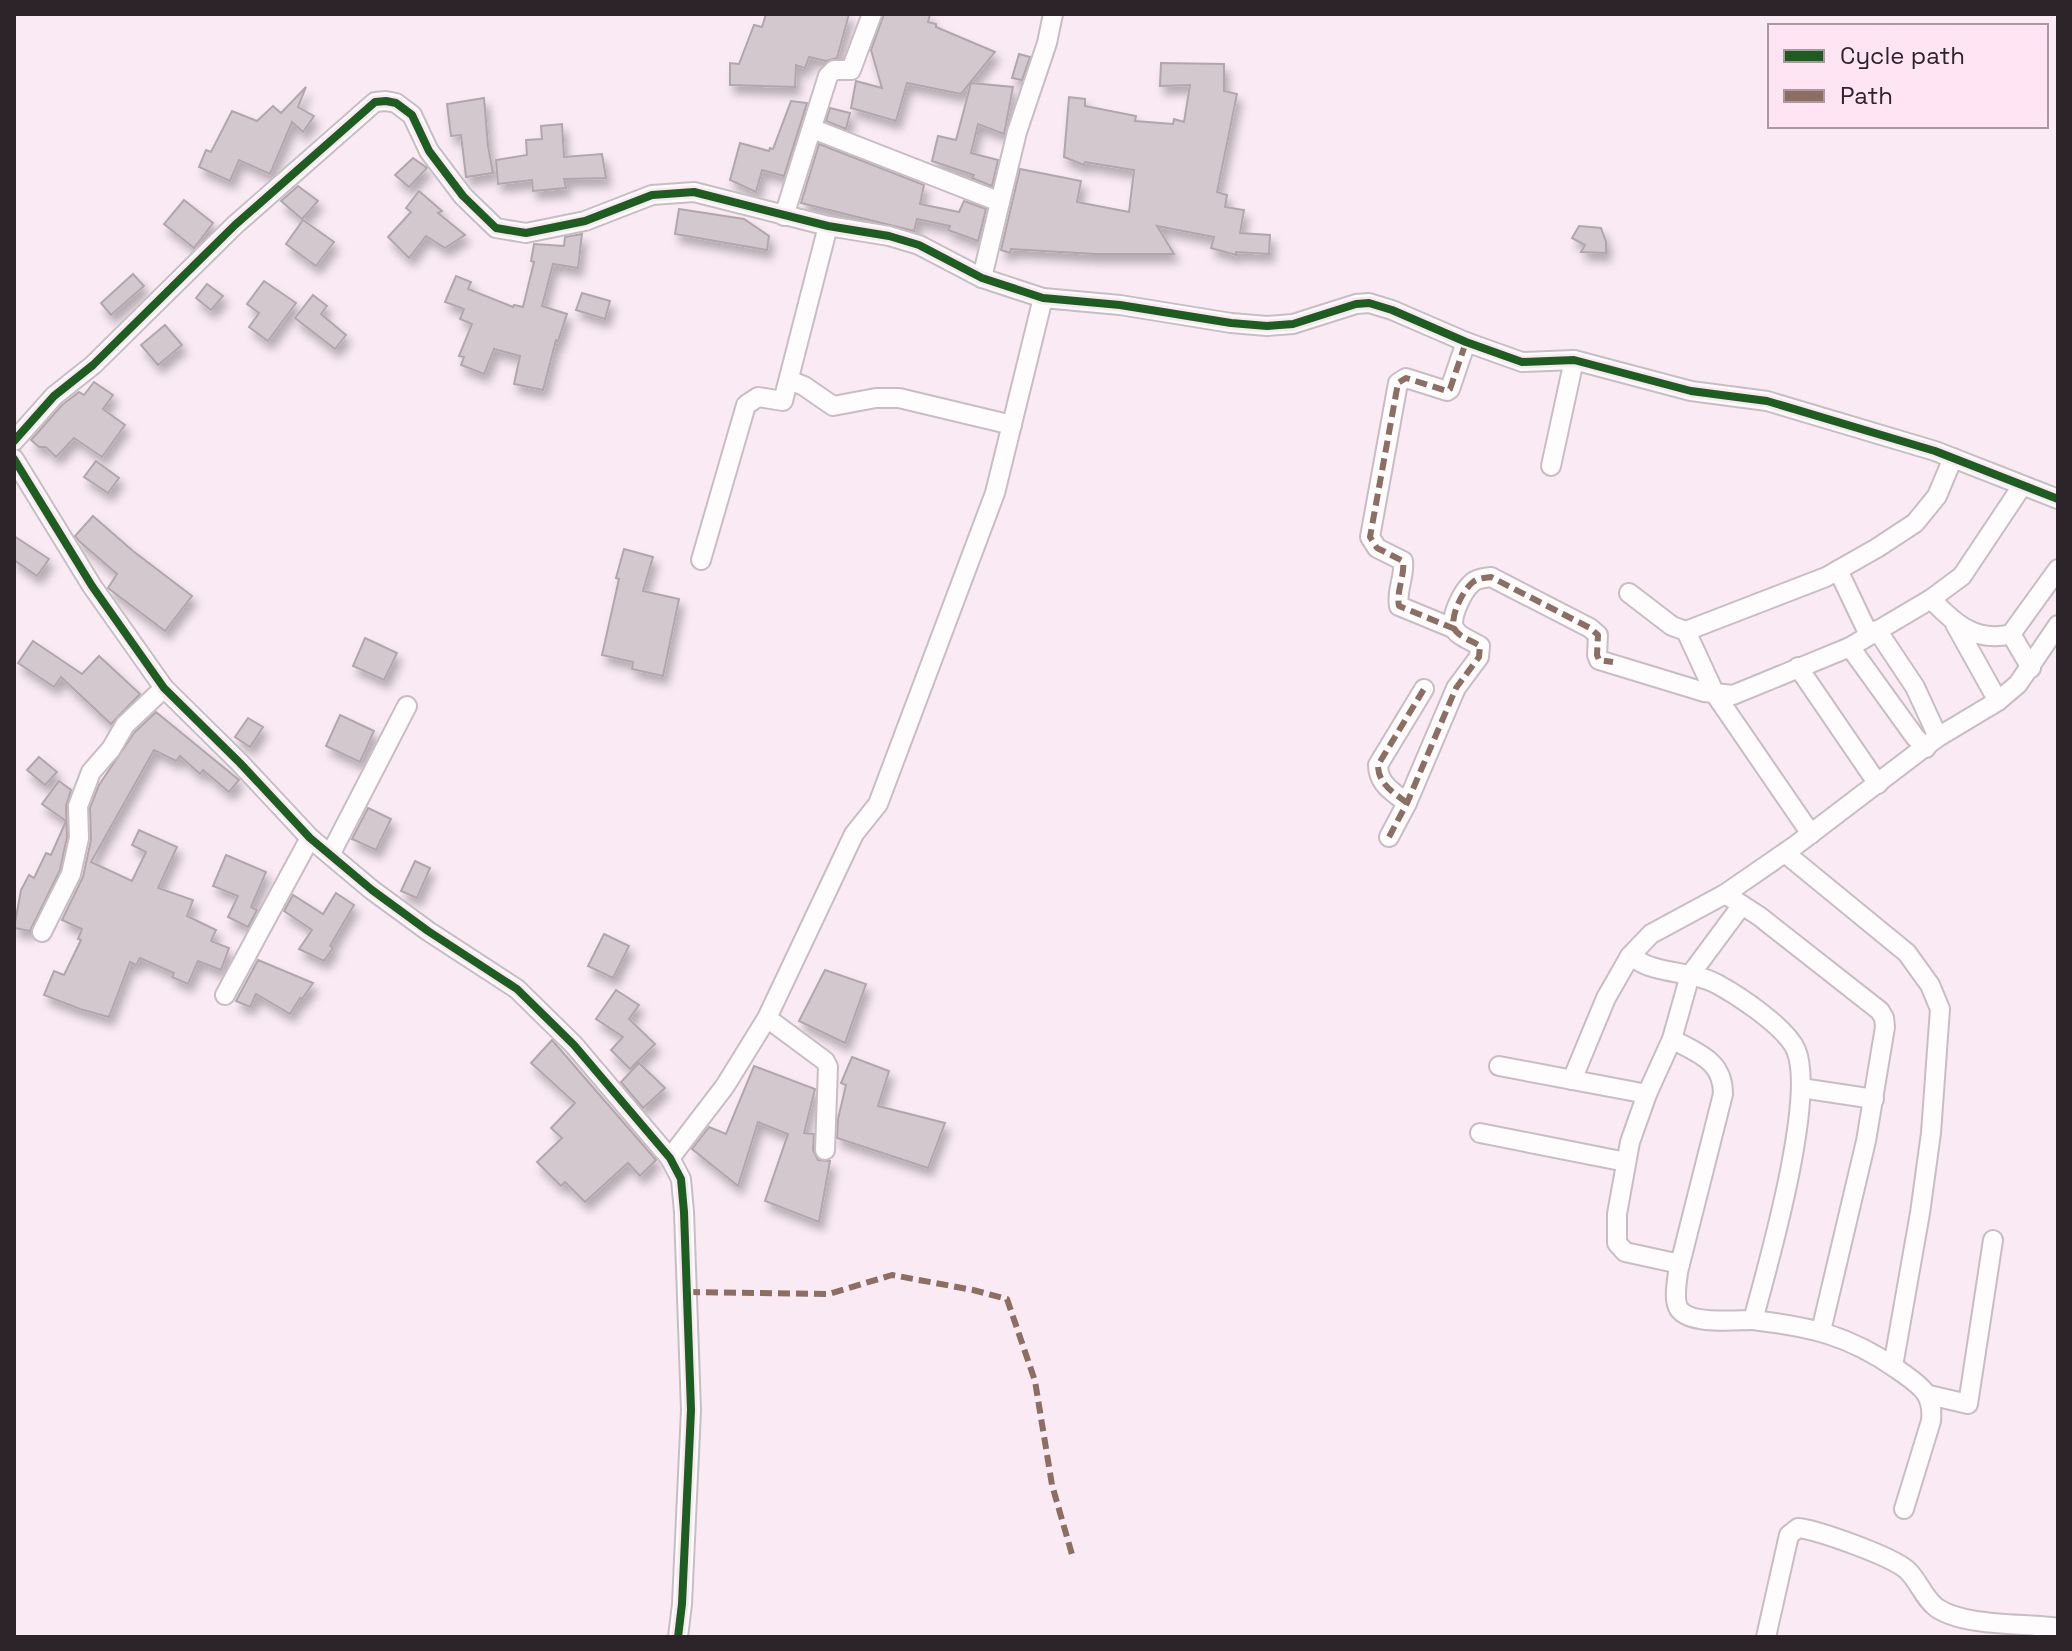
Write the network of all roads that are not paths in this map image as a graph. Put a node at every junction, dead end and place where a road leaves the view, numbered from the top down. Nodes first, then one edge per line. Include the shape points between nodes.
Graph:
1 (872, 14) edge
2 (1053, 14) edge
3 (813, 129) junction
4 (1000, 202) junction
5 (784, 216) junction
6 (828, 226) junction
7 (982, 278) junction
8 (1043, 298) junction
9 (1466, 342) junction
10 (1574, 360) junction
11 (789, 380) junction
12 (1012, 425) junction
13 (14, 441) edge
14 (1953, 458) junction
15 (14, 459) edge
16 (1551, 466) dead end
17 (2022, 486) junction
18 (2058, 499) edge
19 (701, 560) dead end
20 (1838, 570) junction
21 (2058, 570) edge
22 (1629, 593) dead end
23 (1931, 599) junction
24 (1955, 624) junction
25 (2058, 625) edge
26 (1455, 629) junction
27 (1686, 631) junction
28 (1873, 632) junction
29 (2011, 634) junction
30 (1850, 647) junction
31 (1798, 667) junction
32 (2031, 668) junction
33 (164, 688) junction
34 (1424, 689) dead end
35 (1715, 694) junction
36 (1998, 701) junction
37 (407, 706) dead end
38 (1932, 742) junction
39 (1878, 784) junction
40 (1407, 803) junction
41 (1811, 834) junction
42 (1389, 837) dead end
43 (310, 838) junction
44 (331, 853) junction
45 (1785, 853) junction
46 (1725, 894) junction
47 (1742, 905) junction
48 (42, 932) dead end
49 (1630, 956) junction
50 (1690, 975) junction
51 (225, 995) dead end
52 (767, 1018) junction
53 (1672, 1039) junction
54 (1499, 1066) dead end
55 (1572, 1080) junction
56 (1801, 1088) junction
57 (1647, 1094) junction
58 (1874, 1099) junction
59 (1480, 1133) dead end
60 (825, 1150) dead end
61 (670, 1158) junction
62 (1626, 1162) junction
63 (1993, 1240) dead end
64 (1680, 1264) junction
65 (1753, 1320) junction
66 (1821, 1331) junction
67 (1893, 1366) junction
68 (1929, 1395) junction
69 (1904, 1509) dead end
70 (2058, 1628) edge
71 (1996, 1630) edge
72 (678, 1637) edge
73 (1766, 1637) edge

1 - 3 street via 851,70 834,70 828,76
2 - 4 street
3 - 4 street
3 - 5 street
4 - 7 street
5 - 6 street
5 - 13 street via 694,192 652,195 585,221 526,233 496,228 429,151 412,115 396,103 375,102 235,225 93,365 54,396
6 - 7 street via 919,245
6 - 11 street
7 - 8 street
8 - 9 street via 1267,326 1369,303
8 - 12 street
9 - 10 street via 1522,362
9 - 26 street via 1447,391 1406,378 1398,383 1370,537 1377,548 1403,561 1399,606
10 - 14 street via 1691,391 1767,401
10 - 16 street
11 - 12 street via 833,406 899,398
11 - 19 street via 781,402 758,397 746,405
12 - 52 street via 995,493 878,804 854,834
14 - 17 street
14 - 20 street via 1937,496 1915,523
15 - 33 street via 92,586
17 - 18 street
17 - 23 street via 1962,576
20 - 27 street
20 - 28 street
21 - 29 street
22 - 27 street
23 - 24 street
23 - 28 street
24 - 29 street via 1985,636
24 - 36 street
25 - 32 street
26 - 35 street via 1455,613 1469,585 1491,577 1590,628 1598,635 1599,660
26 - 40 street via 1481,651 1456,688
27 - 35 street
28 - 30 street
28 - 38 street via 1915,687
29 - 32 street
30 - 31 street
30 - 38 street via 1915,737
31 - 35 street via 1733,695
31 - 39 street
32 - 36 street
33 - 43 street
33 - 48 street via 125,725 91,772 78,806 79,838 71,874
34 - 40 street via 1378,765 1383,783
35 - 41 street
36 - 38 street
37 - 44 street
38 - 39 street
39 - 41 street
40 - 42 street
41 - 45 street
43 - 44 street
43 - 51 street
44 - 61 street via 428,931 517,989 574,1045
45 - 46 street
45 - 67 street via 1907,953 1940,1009 1931,1133
46 - 47 street
46 - 49 street via 1651,934
47 - 50 street
47 - 58 street via 1880,1011 1885,1027
49 - 50 street via 1650,967
49 - 55 street
50 - 53 street
50 - 56 street via 1718,984 1787,1036 1796,1051
52 - 60 street via 828,1067
52 - 61 street via 725,1086
53 - 57 street
53 - 64 street via 1718,1067 1723,1078
54 - 55 street
55 - 57 street
56 - 58 street
56 - 65 street via 1800,1116
57 - 62 street
58 - 66 street
59 - 62 street
61 - 72 street via 681,1179 691,1410
62 - 64 street via 1617,1243 1625,1252
63 - 68 street via 1968,1404
64 - 65 street via 1676,1296 1687,1317
65 - 66 street
66 - 67 street via 1863,1346
67 - 68 street
68 - 69 street via 1931,1421
70 - 71 street
71 - 73 street via 1937,1608 1899,1564 1798,1528 1789,1535

